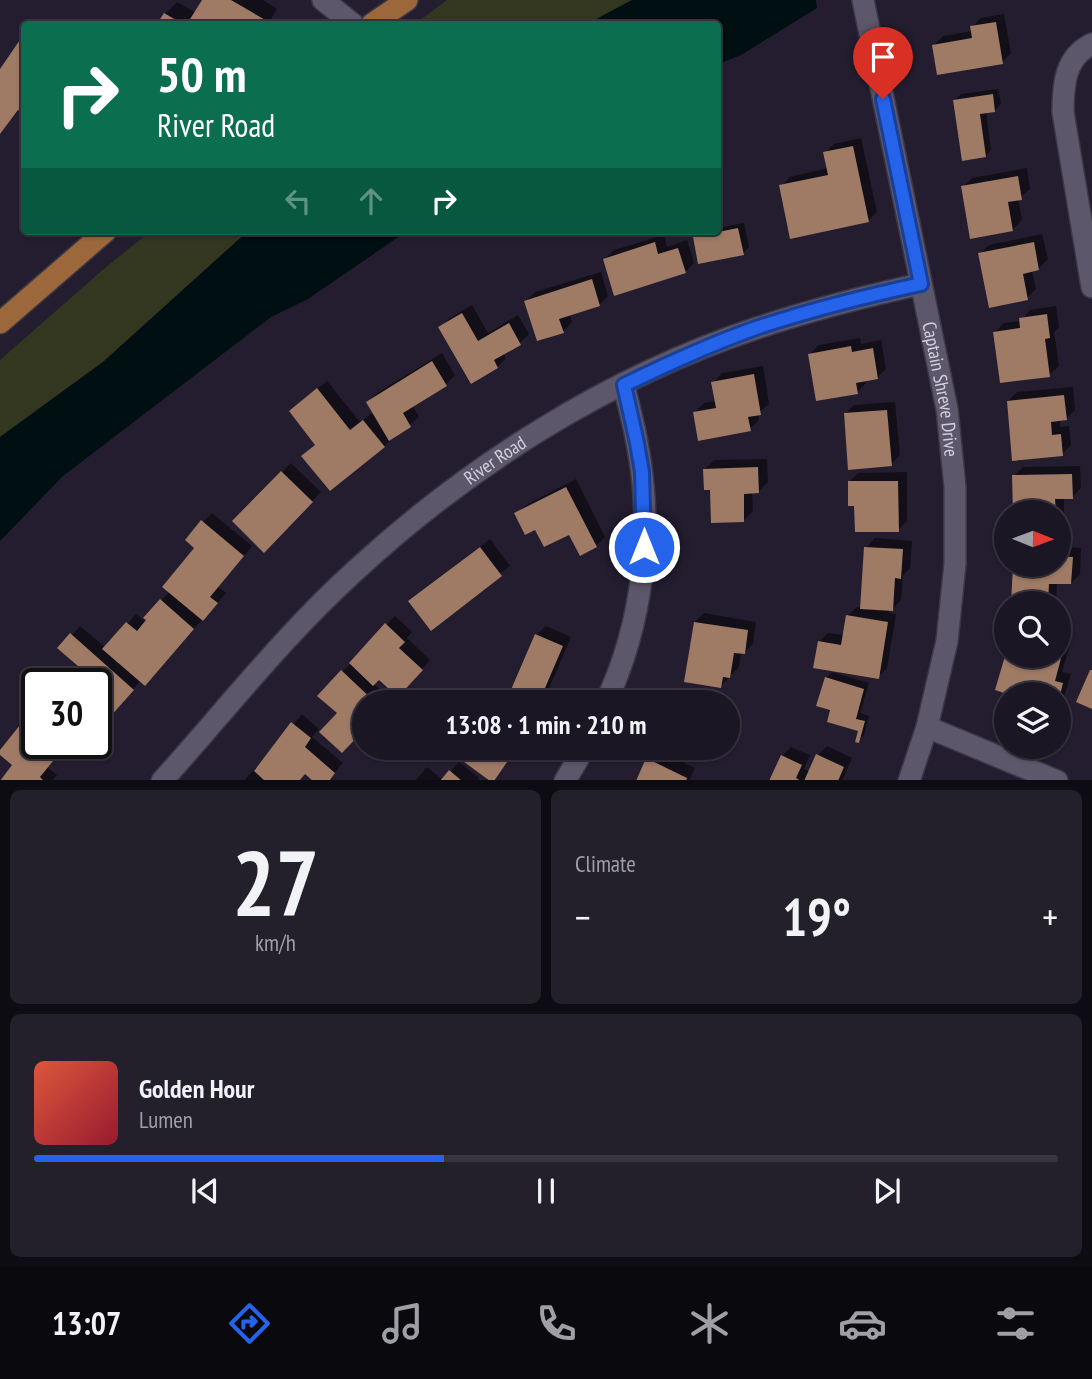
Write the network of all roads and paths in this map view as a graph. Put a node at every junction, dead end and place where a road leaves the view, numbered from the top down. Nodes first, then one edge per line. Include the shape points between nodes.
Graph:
1 (323, 0) edge
2 (408, 0) edge
3 (863, 0) edge
4 (348, 21) edge
5 (376, 21) edge
6 (1092, 44) edge
7 (101, 235) edge
8 (921, 284) junction
9 (1092, 287) edge
10 (0, 323) edge
11 (624, 385) junction
12 (611, 690) edge
13 (927, 727) junction
14 (577, 760) edge
15 (162, 780) edge
16 (565, 780) edge
17 (909, 780) edge
18 (1057, 780) edge

1 - 4 street
2 - 5 main road
3 - 8 street, Captain Shreve Drive
6 - 9 street via 1072,58 1063,85 1063,111
7 - 10 main road
8 - 11 street, River Road via 755,328
8 - 13 street, Captain Shreve Drive via 947,409 955,487 955,564 947,641
11 - 12 street via 642,472 644,547 631,631
11 - 15 street, River Road via 520,443 412,521 321,604
13 - 17 street, Captain Shreve Drive
13 - 18 street
14 - 16 street

